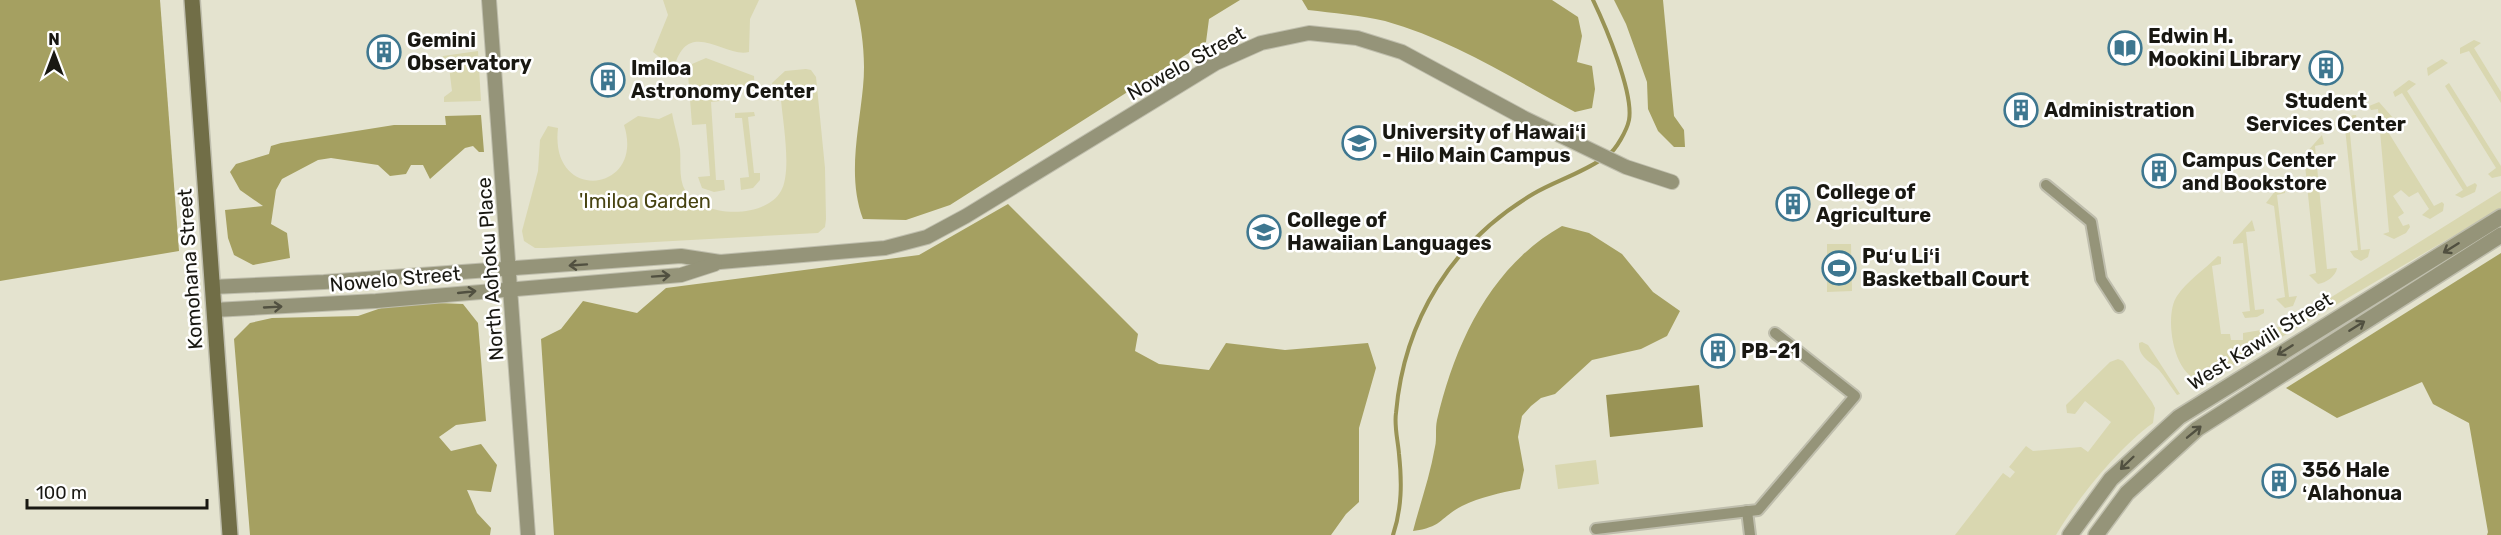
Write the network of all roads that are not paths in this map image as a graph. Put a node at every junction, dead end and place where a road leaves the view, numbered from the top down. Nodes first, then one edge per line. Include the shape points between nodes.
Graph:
1 (192, 0) edge
2 (489, 0) edge
3 (1672, 182) dead end
4 (2046, 185) dead end
5 (2501, 217) edge
6 (2501, 234) edge
7 (720, 262) junction
8 (508, 270) junction
9 (212, 287) junction
10 (510, 288) junction
11 (2119, 307) dead end
12 (214, 310) junction
13 (1775, 333) dead end
14 (1748, 511) junction
15 (1596, 529) dead end
16 (230, 535) edge
17 (528, 535) edge
18 (1750, 535) edge
19 (2070, 535) edge
20 (2096, 535) edge

1 - 9 main road, Komohana Street
2 - 8 street, North Aohoku Place
3 - 7 street, Nowelo Street via 1626,167 1524,118 1402,52 1357,38 1302,34 1261,43 1216,63 1016,187 927,237 885,248
4 - 11 street via 2091,222 2101,279
5 -> 19 street, West Kawili Street via 2179,417 2111,479
20 -> 6 street, West Kawili Street via 2127,493 2208,421
7 -> 8 street, Nowelo Street via 681,256
10 -> 7 street, Nowelo Street via 681,275
8 - 9 street, Nowelo Street
8 - 10 street, North Aohoku Place
9 - 12 main road, Komohana Street
12 -> 10 street, Nowelo Street via 376,301
10 - 17 street, North Aohoku Place
12 - 16 main road, Komohana Street
13 - 14 street via 1855,396 1758,510
14 - 15 street
14 - 18 street

